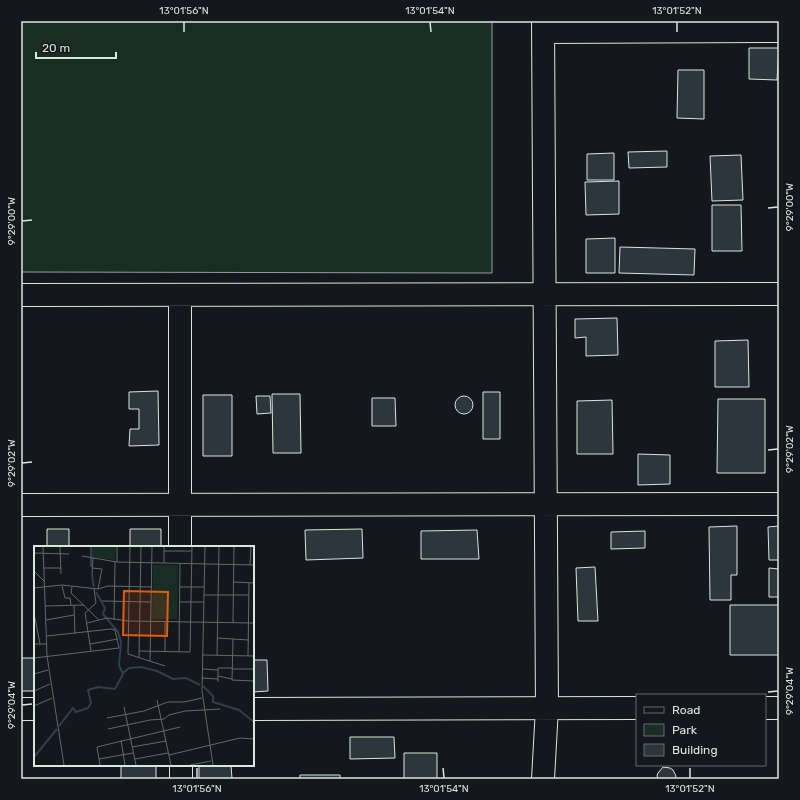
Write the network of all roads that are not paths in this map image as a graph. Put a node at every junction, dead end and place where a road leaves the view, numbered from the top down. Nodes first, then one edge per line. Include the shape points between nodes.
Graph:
1 (543, 27) edge
2 (779, 31) edge
3 (545, 294) junction
4 (779, 294) edge
5 (21, 295) edge
6 (180, 295) junction
7 (546, 504) junction
8 (779, 504) edge
9 (21, 505) edge
10 (180, 505) junction
11 (180, 546) edge
12 (547, 708) junction
13 (636, 708) edge
14 (766, 708) edge
15 (779, 708) edge
16 (21, 709) edge
17 (34, 709) edge
18 (254, 709) edge
19 (181, 766) edge
20 (181, 779) edge
21 (543, 779) edge

1 - 2 street
1 - 3 street
3 - 4 street
3 - 6 street
3 - 7 street
5 - 6 street
6 - 10 street
7 - 8 street
7 - 10 street
7 - 12 street
9 - 10 street
10 - 11 street
12 - 13 street
12 - 18 street
12 - 21 street
14 - 15 street
16 - 17 street
19 - 20 street

